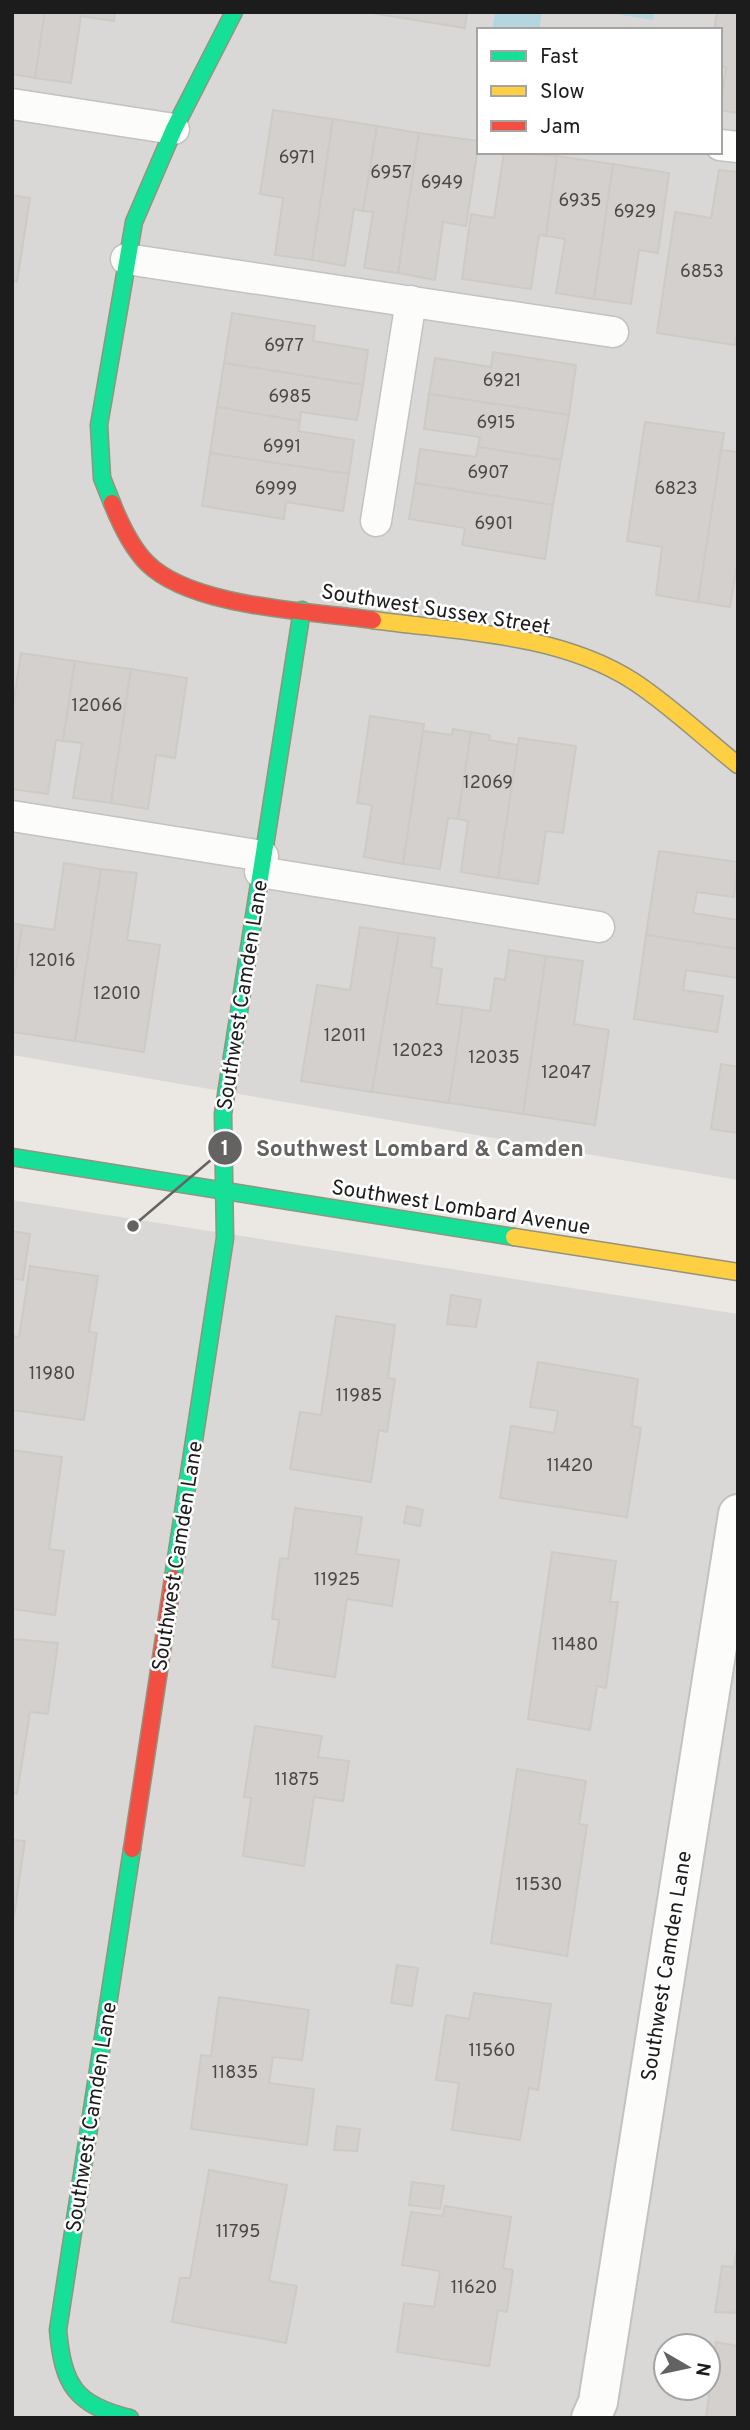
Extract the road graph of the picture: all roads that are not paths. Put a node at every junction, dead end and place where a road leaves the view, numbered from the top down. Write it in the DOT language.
graph roads {
  1 [pos="234,12"];
  2 [pos="12,104"];
  3 [pos="174,129"];
  4 [pos="126,259"];
  5 [pos="411,301"];
  6 [pos="613,331"];
  7 [pos="376,521"];
  8 [pos="302,610"];
  9 [pos="738,765"];
  10 [pos="12,816"];
  11 [pos="261,864"];
  12 [pos="599,927"];
  13 [pos="12,1157"];
  14 [pos="227,1192"];
  15 [pos="738,1272"];
  16 [pos="738,1514"];
  17 [pos="130,2418"];
  18 [pos="591,2418"];
  1 -- 3 [label="street"];
  2 -- 3 [label="lane"];
  3 -- 4 [label="street"];
  4 -- 5 [label="lane"];
  4 -- 8 [label="street"];
  5 -- 6 [label="lane"];
  5 -- 7 [label="lane"];
  8 -- 9 [label="street, Southwest Sussex Street"];
  8 -- 11 [label="street, Southwest Camden Lane"];
  10 -- 11 [label="lane"];
  11 -- 12 [label="lane"];
  11 -- 14 [label="street, Southwest Camden Lane"];
  13 -- 14 [label="street, Southwest Lombard Avenue"];
  14 -- 15 [label="street, Southwest Lombard Avenue"];
  14 -- 17 [label="street, Southwest Camden Lane"];
  16 -- 18 [label="street, Southwest Camden Lane"];
}
